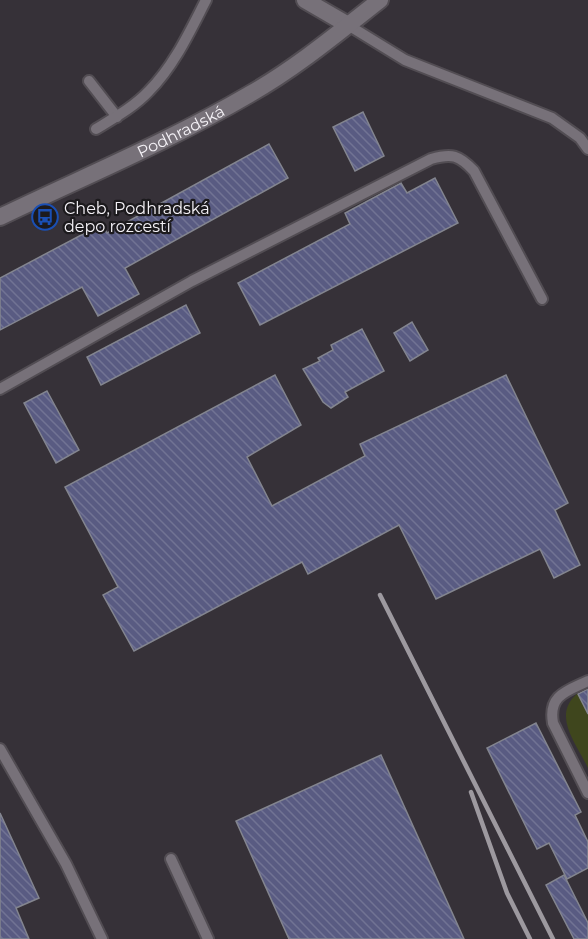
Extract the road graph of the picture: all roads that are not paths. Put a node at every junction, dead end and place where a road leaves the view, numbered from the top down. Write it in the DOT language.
graph roads {
  1 [pos="206,0"];
  2 [pos="305,0"];
  3 [pos="380,0"];
  4 [pos="348,26"];
  5 [pos="89,81"];
  6 [pos="117,117"];
  7 [pos="96,129"];
  8 [pos="588,149"];
  9 [pos="0,218"];
  10 [pos="542,299"];
  11 [pos="0,389"];
  12 [pos="588,681"];
  13 [pos="0,749"];
  14 [pos="588,793"];
  15 [pos="171,859"];
  16 [pos="102,939"];
  17 [pos="208,939"];
  1 -- 6 [label="lane"];
  2 -- 4 [label="main road"];
  3 -- 4 [label="main road, Podhradská"];
  4 -- 8 [label="lane"];
  4 -- 9 [label="main road, Podhradská"];
  5 -- 6 [label="lane"];
  6 -- 7 [label="lane"];
  10 -- 11 [label="lane"];
  12 -- 14 [label="lane"];
  13 -- 16 [label="lane"];
  15 -- 17 [label="lane"];
}
